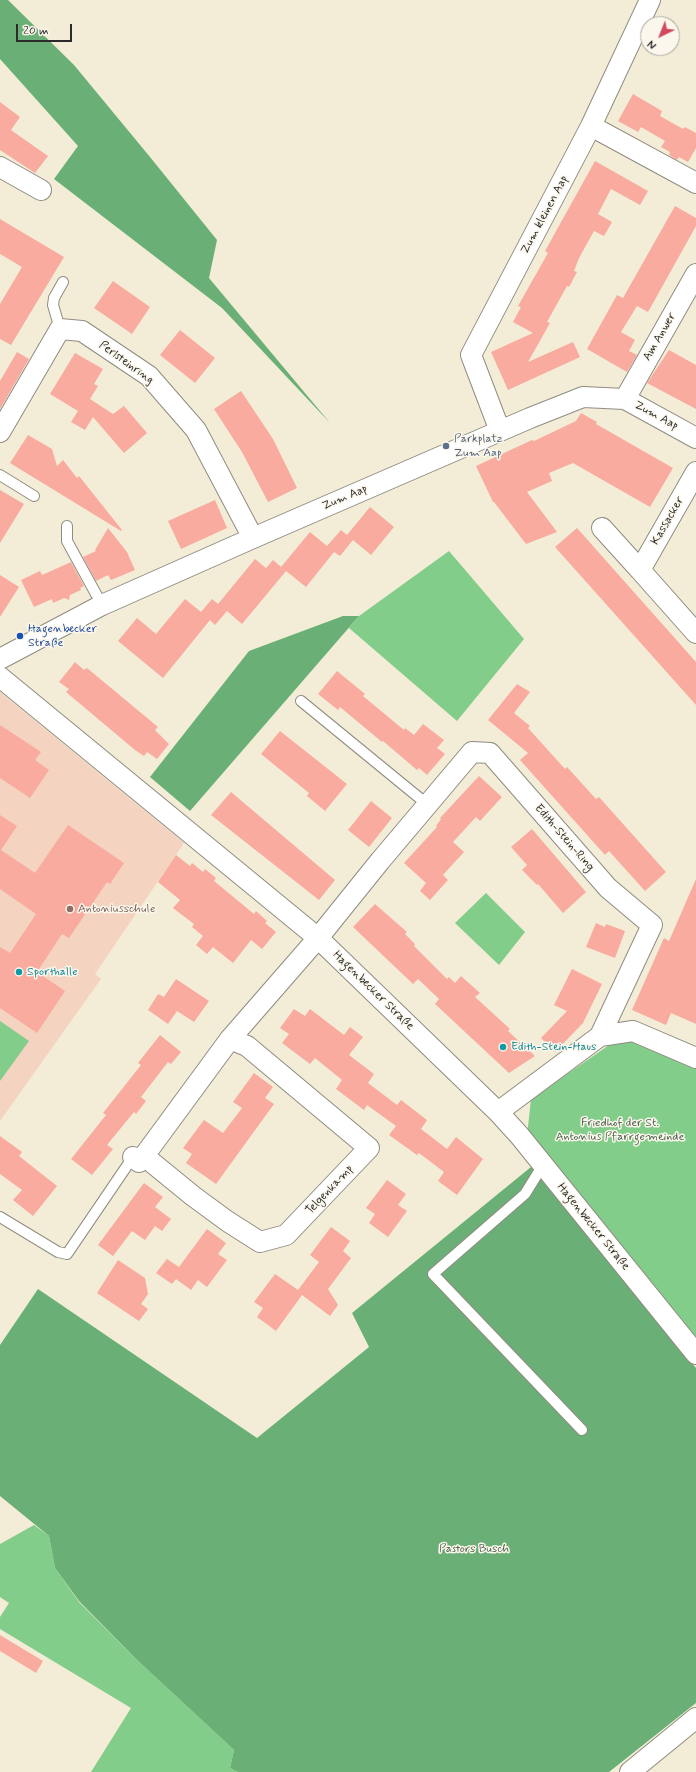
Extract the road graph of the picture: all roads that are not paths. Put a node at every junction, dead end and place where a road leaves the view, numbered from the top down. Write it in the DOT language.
graph roads {
  1 [pos="650,0"];
  2 [pos="591,126"];
  3 [pos="0,167"];
  4 [pos="696,183"];
  5 [pos="41,190"];
  6 [pos="696,274"];
  7 [pos="63,282"];
  8 [pos="60,329"];
  9 [pos="625,399"];
  10 [pos="500,431"];
  11 [pos="0,432"];
  12 [pos="696,438"];
  13 [pos="696,472"];
  14 [pos="0,475"];
  15 [pos="34,496"];
  16 [pos="67,526"];
  17 [pos="602,528"];
  18 [pos="252,538"];
  19 [pos="640,570"];
  20 [pos="102,605"];
  21 [pos="696,633"];
  22 [pos="2,652"];
  23 [pos="0,677"];
  24 [pos="301,700"];
  25 [pos="428,805"];
  26 [pos="318,938"];
  27 [pos="600,1036"];
  28 [pos="230,1039"];
  29 [pos="696,1058"];
  30 [pos="498,1112"];
  31 [pos="138,1157"];
  32 [pos="543,1165"];
  33 [pos="0,1217"];
  34 [pos="696,1354"];
  35 [pos="582,1430"];
  36 [pos="696,1718"];
  37 [pos="630,1772"];
  1 -- 2 [label="street, Zum kleinen Aap"];
  2 -- 4 [label="street"];
  2 -- 10 [label="street, Zum kleinen Aap"];
  3 -- 5 [label="street"];
  6 -- 9 [label="street, Am Anwer"];
  7 -- 8 [label="lane"];
  8 -- 11 [label="street"];
  8 -- 18 [label="street, Perlsteinring"];
  9 -- 10 [label="street, Zum Aap"];
  9 -- 12 [label="street, Zum Aap"];
  10 -- 18 [label="street, Zum Aap"];
  13 -- 19 [label="street, Kassacker"];
  14 -- 15 [label="lane"];
  16 -- 20 [label="lane"];
  17 -- 19 [label="street"];
  18 -- 20 [label="street, Zum Aap"];
  19 -- 21 [label="street"];
  20 -- 22 [label="street, Zum Aap"];
  23 -- 26 [label="street, Hagenbecker Straße"];
  24 -- 25 [label="lane"];
  25 -- 26 [label="street, Edith-Stein-Ring"];
  25 -- 27 [label="street, Edith-Stein-Ring"];
  26 -- 28 [label="street"];
  26 -- 30 [label="street, Hagenbecker Straße"];
  27 -- 29 [label="street"];
  27 -- 30 [label="street, Edith-Stein-Ring"];
  28 -- 31 [label="street"];
  28 -- 31 [label="street, Telgenkamp"];
  30 -- 32 [label="street, Hagenbecker Straße"];
  31 -- 33 [label="lane"];
  32 -- 34 [label="street, Hagenbecker Straße"];
  32 -- 35 [label="lane"];
  36 -- 37 [label="street"];
}
